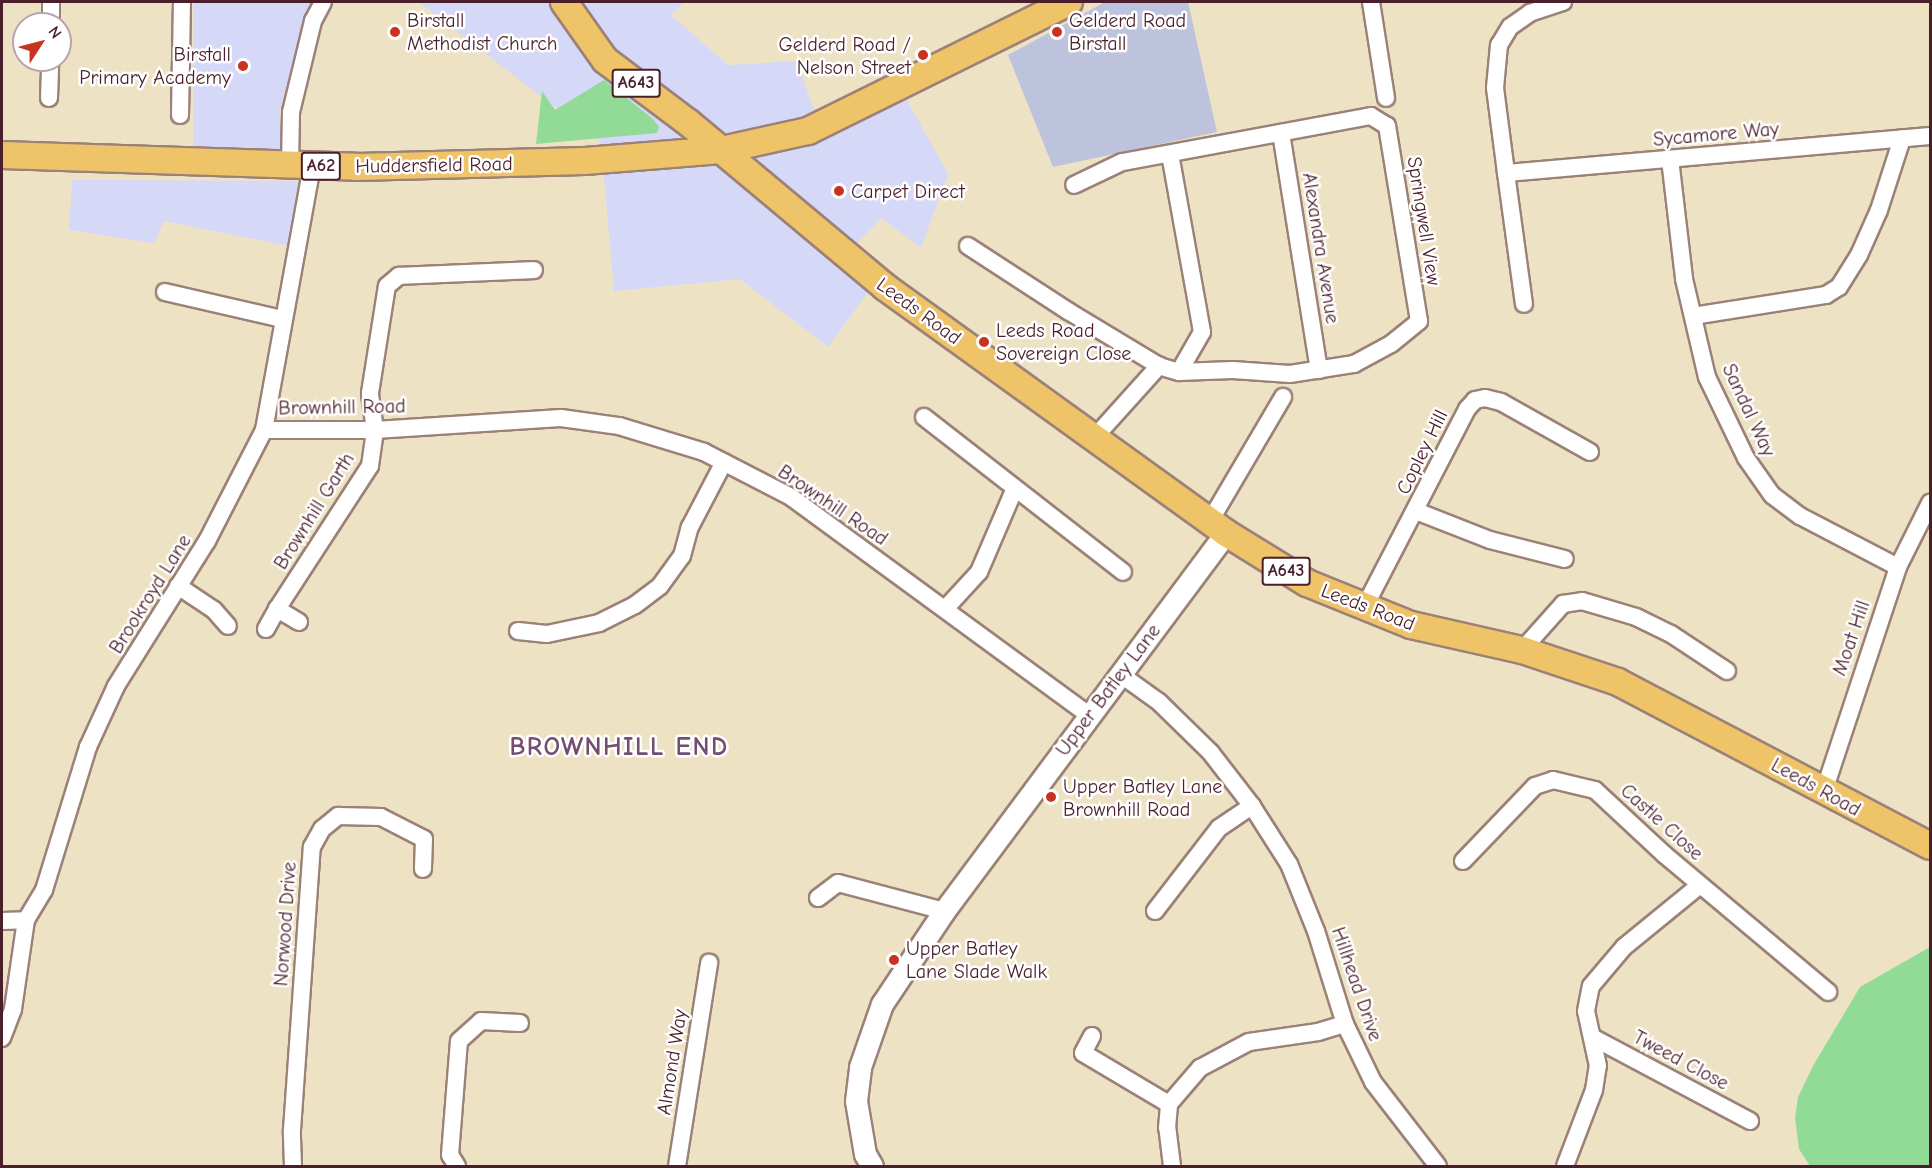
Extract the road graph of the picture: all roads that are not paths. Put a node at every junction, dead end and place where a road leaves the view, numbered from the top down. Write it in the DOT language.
graph roads {
  1 [pos="182,2"];
  2 [pos="323,2"];
  3 [pos="564,2"];
  4 [pos="1069,2"];
  5 [pos="1371,2"];
  6 [pos="1563,2"];
  7 [pos="50,72"];
  8 [pos="49,98"];
  9 [pos="1386,98"];
  10 [pos="180,114"];
  11 [pos="1281,133"];
  12 [pos="1930,136"];
  13 [pos="1902,139"];
  14 [pos="722,150"];
  15 [pos="1170,154"];
  16 [pos="2,155"];
  17 [pos="1671,159"];
  18 [pos="301,165"];
  19 [pos="1506,173"];
  20 [pos="1074,185"];
  21 [pos="968,246"];
  22 [pos="534,270"];
  23 [pos="165,292"];
  24 [pos="1524,304"];
  25 [pos="1693,316"];
  26 [pos="282,320"];
  27 [pos="1159,366"];
  28 [pos="1319,370"];
  29 [pos="1179,372"];
  30 [pos="1283,397"];
  31 [pos="924,417"];
  32 [pos="264,430"];
  33 [pos="375,430"];
  34 [pos="1095,437"];
  35 [pos="1590,452"];
  36 [pos="724,462"];
  37 [pos="1015,488"];
  38 [pos="1930,503"];
  39 [pos="1416,511"];
  40 [pos="1218,527"];
  41 [pos="1565,559"];
  42 [pos="1898,567"];
  43 [pos="1123,572"];
  44 [pos="178,586"];
  45 [pos="1365,606"];
  46 [pos="277,609"];
  47 [pos="945,609"];
  48 [pos="299,622"];
  49 [pos="228,626"];
  50 [pos="266,629"];
  51 [pos="518,631"];
  52 [pos="1522,650"];
  53 [pos="1727,671"];
  54 [pos="1120,674"];
  55 [pos="1089,715"];
  56 [pos="1824,791"];
  57 [pos="1252,806"];
  58 [pos="1930,846"];
  59 [pos="1463,861"];
  60 [pos="423,869"];
  61 [pos="1700,885"];
  62 [pos="818,898"];
  63 [pos="944,911"];
  64 [pos="1155,911"];
  65 [pos="26,920"];
  66 [pos="2,921"];
  67 [pos="709,963"];
  68 [pos="1828,992"];
  69 [pos="520,1023"];
  70 [pos="1345,1024"];
  71 [pos="1092,1036"];
  72 [pos="1592,1037"];
  73 [pos="2,1038"];
  74 [pos="1169,1104"];
  75 [pos="1750,1121"];
  76 [pos="294,1167"];
  77 [pos="457,1167"];
  78 [pos="677,1167"];
  79 [pos="872,1167"];
  80 [pos="1172,1167"];
  81 [pos="1438,1167"];
  82 [pos="1565,1167"];
  1 -- 10 [label="street"];
  2 -- 18 [label="street, Brookroyd Lane"];
  3 -- 14 [label="main road, A643"];
  4 -- 14 [label="main road, A62"];
  5 -- 9 [label="street"];
  6 -- 19 [label="street"];
  7 -- 8 [label="street"];
  11 -- 15 [label="street, Springwell View"];
  11 -- 28 [label="street, Alexandra Avenue"];
  11 -- 28 [label="street, Springwell View"];
  12 -- 13 [label="street, Sycamore Way"];
  13 -- 17 [label="street, Sycamore Way"];
  13 -- 25 [label="street"];
  14 -- 18 [label="main road, Huddersfield Road / A62"];
  14 -- 34 [label="main road, Leeds Road / A643"];
  15 -- 20 [label="street, Springwell View"];
  15 -- 29 [label="street"];
  16 -- 18 [label="main road, Huddersfield Road / A62"];
  17 -- 19 [label="street, Sycamore Way"];
  17 -- 25 [label="street, Sandal Way"];
  18 -- 26 [label="street, Brookroyd Lane"];
  19 -- 24 [label="street"];
  21 -- 27 [label="street, Springwell View"];
  22 -- 33 [label="street, Brownhill Garth"];
  23 -- 26 [label="street"];
  25 -- 42 [label="street, Sandal Way"];
  26 -- 32 [label="street, Brookroyd Lane"];
  27 -- 29 [label="street, Springwell View"];
  27 -- 34 [label="street"];
  28 -- 29 [label="street, Springwell View"];
  30 -- 40 [label="street"];
  31 -- 37 [label="street"];
  32 -- 33 [label="street, Brownhill Road"];
  32 -- 44 [label="street, Brookroyd Lane"];
  33 -- 36 [label="street, Brownhill Road"];
  33 -- 46 [label="street, Brownhill Garth"];
  34 -- 40 [label="main road, Leeds Road / A643"];
  35 -- 39 [label="street, Copley Hill"];
  36 -- 47 [label="street, Brownhill Road"];
  36 -- 51 [label="street"];
  37 -- 43 [label="street"];
  37 -- 47 [label="street"];
  38 -- 42 [label="street, Moat Hill"];
  39 -- 41 [label="street"];
  39 -- 45 [label="street, Copley Hill"];
  40 -- 45 [label="main road, Leeds Road / A643"];
  40 -- 54 [label="street, Upper Batley Lane"];
  42 -- 56 [label="street, Moat Hill"];
  44 -- 49 [label="street"];
  44 -- 65 [label="street, Brookroyd Lane"];
  45 -- 52 [label="main road, Leeds Road / A643"];
  46 -- 48 [label="street"];
  46 -- 50 [label="street, Brownhill Garth"];
  47 -- 55 [label="street, Brownhill Road"];
  52 -- 53 [label="street"];
  52 -- 56 [label="main road, Leeds Road / A643"];
  54 -- 55 [label="street, Upper Batley Lane"];
  54 -- 57 [label="street, Hillhead Drive"];
  55 -- 63 [label="street, Upper Batley Lane"];
  56 -- 58 [label="main road, Leeds Road / A643"];
  57 -- 64 [label="street"];
  57 -- 70 [label="street, Hillhead Drive"];
  59 -- 61 [label="street, Castle Close"];
  60 -- 76 [label="street, Norwood Drive"];
  61 -- 68 [label="street, Castle Close"];
  61 -- 72 [label="street"];
  62 -- 63 [label="street"];
  63 -- 79 [label="street, Upper Batley Lane"];
  65 -- 66 [label="street"];
  65 -- 73 [label="street, Brookroyd Lane"];
  67 -- 78 [label="street, Almond Way"];
  69 -- 77 [label="street"];
  70 -- 74 [label="street"];
  70 -- 81 [label="street, Hillhead Drive"];
  71 -- 74 [label="street"];
  72 -- 75 [label="street, Tweed Close"];
  72 -- 82 [label="street"];
  74 -- 80 [label="street"];
}
